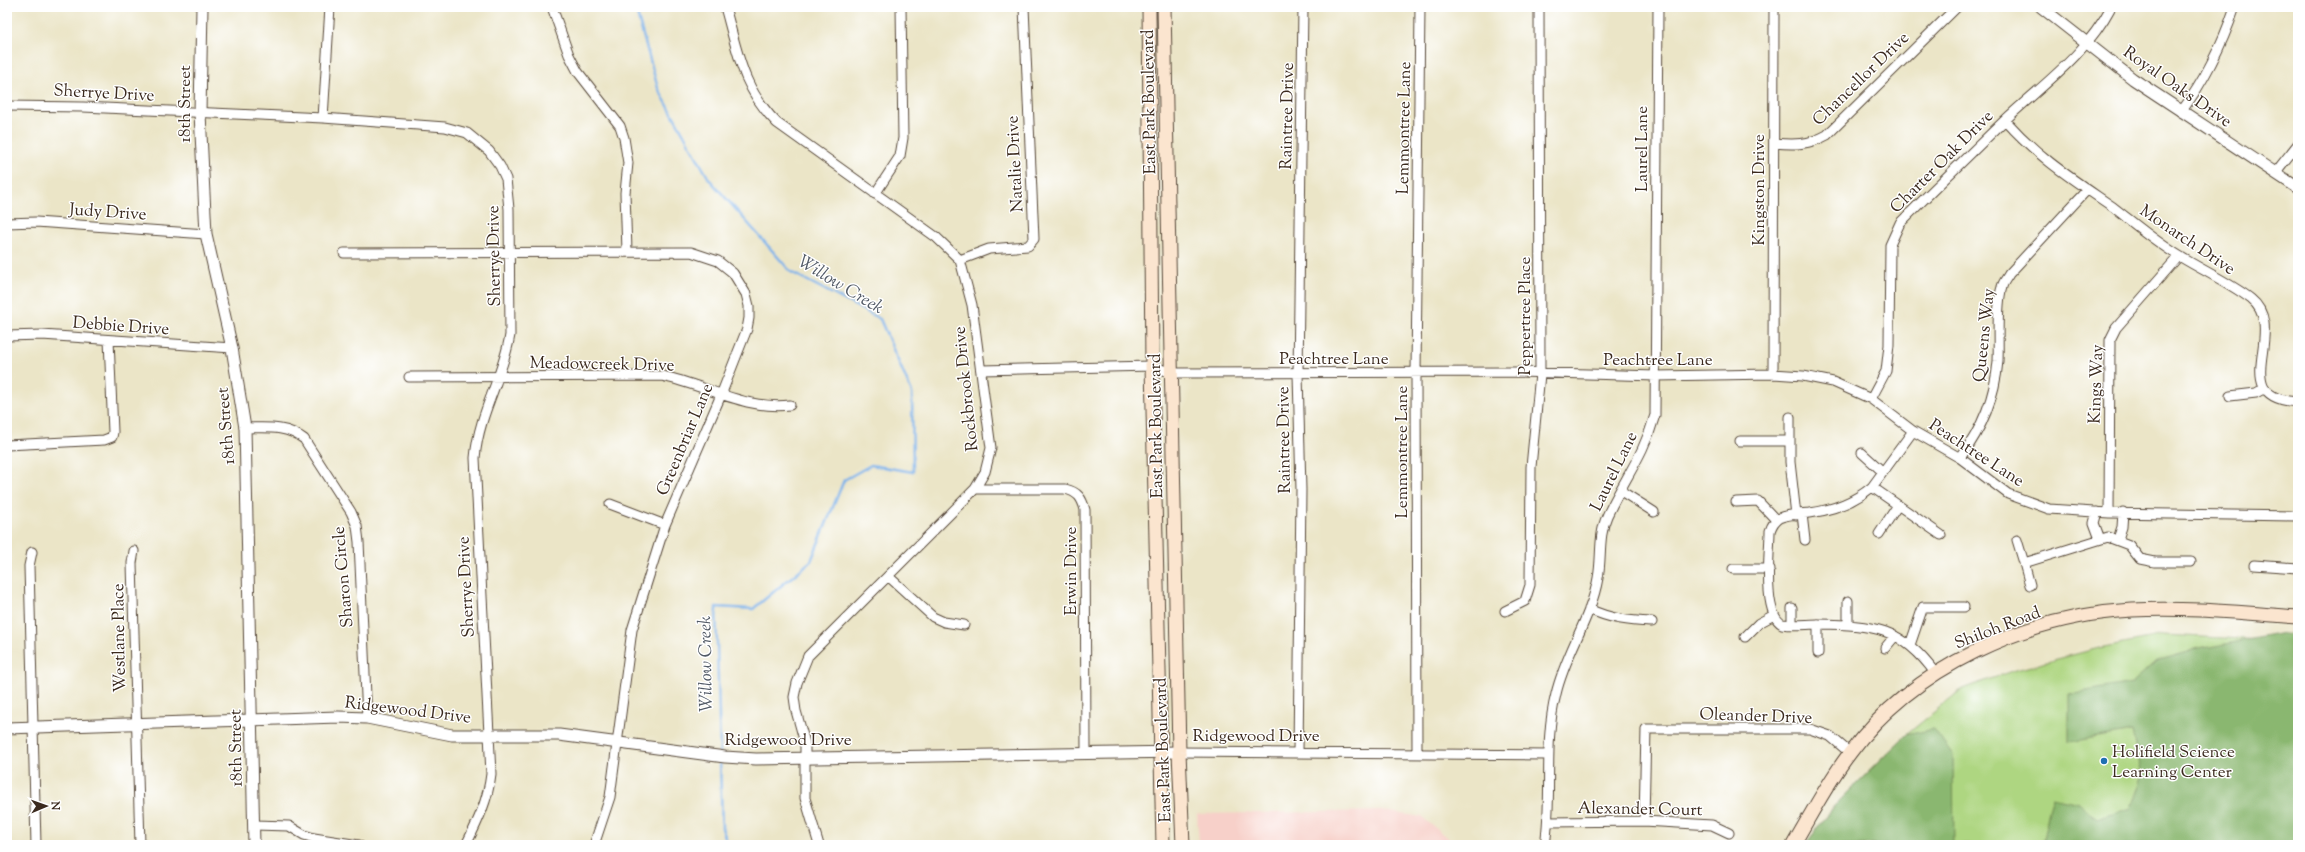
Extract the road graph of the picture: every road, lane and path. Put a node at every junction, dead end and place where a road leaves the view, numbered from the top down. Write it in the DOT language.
graph roads {
  1 [pos="202,7"];
  2 [pos="330,7"];
  3 [pos="552,7"];
  4 [pos="725,7"];
  5 [pos="901,7"];
  6 [pos="1024,7"];
  7 [pos="1149,7"];
  8 [pos="1164,7"];
  9 [pos="1303,7"];
  10 [pos="1420,7"];
  11 [pos="1539,7"];
  12 [pos="1658,7"];
  13 [pos="1774,7"];
  14 [pos="1956,7"];
  15 [pos="2041,7"];
  16 [pos="2111,7"];
  17 [pos="2235,7"];
  18 [pos="2088,43"];
  19 [pos="7,106"];
  20 [pos="2181,112"];
  21 [pos="200,113"];
  22 [pos="323,118"];
  23 [pos="2005,120"];
  24 [pos="1774,143"];
  25 [pos="2298,144"];
  26 [pos="2276,173"];
  27 [pos="2298,188"];
  28 [pos="2086,191"];
  29 [pos="875,194"];
  30 [pos="7,223"];
  31 [pos="206,234"];
  32 [pos="510,251"];
  33 [pos="628,251"];
  34 [pos="344,253"];
  35 [pos="2179,256"];
  36 [pos="960,260"];
  37 [pos="7,336"];
  38 [pos="109,340"];
  39 [pos="232,348"];
  40 [pos="1152,366"];
  41 [pos="982,370"];
  42 [pos="1172,373"];
  43 [pos="1416,373"];
  44 [pos="1298,374"];
  45 [pos="1540,374"];
  46 [pos="1773,374"];
  47 [pos="1656,376"];
  48 [pos="409,377"];
  49 [pos="497,377"];
  50 [pos="2265,388"];
  51 [pos="722,395"];
  52 [pos="2230,396"];
  53 [pos="1871,399"];
  54 [pos="2298,402"];
  55 [pos="790,405"];
  56 [pos="1790,417"];
  57 [pos="244,428"];
  58 [pos="1913,431"];
  59 [pos="1740,441"];
  60 [pos="1789,441"];
  61 [pos="7,445"];
  62 [pos="1862,453"];
  63 [pos="1960,458"];
  64 [pos="1883,472"];
  65 [pos="1872,487"];
  66 [pos="975,489"];
  67 [pos="1621,491"];
  68 [pos="1736,502"];
  69 [pos="610,504"];
  70 [pos="1898,505"];
  71 [pos="1654,512"];
  72 [pos="2097,512"];
  73 [pos="2122,512"];
  74 [pos="2108,513"];
  75 [pos="1799,514"];
  76 [pos="2298,516"];
  77 [pos="1776,520"];
  78 [pos="665,525"];
  79 [pos="1879,534"];
  80 [pos="1941,535"];
  81 [pos="2104,538"];
  82 [pos="2118,539"];
  83 [pos="1805,540"];
  84 [pos="2017,540"];
  85 [pos="134,551"];
  86 [pos="32,552"];
  87 [pos="2192,562"];
  88 [pos="2024,563"];
  89 [pos="2254,565"];
  90 [pos="2298,568"];
  91 [pos="1733,569"];
  92 [pos="1770,569"];
  93 [pos="888,576"];
  94 [pos="2030,585"];
  95 [pos="1848,601"];
  96 [pos="1964,607"];
  97 [pos="1792,608"];
  98 [pos="1589,609"];
  99 [pos="1505,611"];
  100 [pos="1774,615"];
  101 [pos="2298,617"];
  102 [pos="1652,622"];
  103 [pos="1792,624"];
  104 [pos="1818,624"];
  105 [pos="1848,624"];
  106 [pos="964,625"];
  107 [pos="1895,636"];
  108 [pos="1745,637"];
  109 [pos="1910,645"];
  110 [pos="1885,648"];
  111 [pos="1818,653"];
  112 [pos="1935,673"];
  113 [pos="367,718"];
  114 [pos="252,721"];
  115 [pos="136,725"];
  116 [pos="7,728"];
  117 [pos="32,728"];
  118 [pos="490,734"];
  119 [pos="617,742"];
  120 [pos="1160,752"];
  121 [pos="1179,752"];
  122 [pos="1086,753"];
  123 [pos="1298,753"];
  124 [pos="1850,753"];
  125 [pos="1417,754"];
  126 [pos="1548,755"];
  127 [pos="805,757"];
  128 [pos="1644,821"];
  129 [pos="1548,822"];
  130 [pos="254,826"];
  131 [pos="1729,833"];
  132 [pos="36,845"];
  133 [pos="140,845"];
  134 [pos="254,845"];
  135 [pos="359,845"];
  136 [pos="466,845"];
  137 [pos="594,845"];
  138 [pos="819,845"];
  139 [pos="1163,845"];
  140 [pos="1183,845"];
  141 [pos="1544,845"];
  142 [pos="1793,845"];
  1 -- 21 [label="street, 18th Street"];
  2 -- 22 [label="street"];
  3 -- 33 [label="street"];
  4 -- 29 [label="street"];
  5 -- 29 [label="street"];
  6 -- 36 [label="street, Natalie Drive"];
  7 -- 40 [label="main road, East Park Boulevard"];
  8 -- 42 [label="main road, East Park Boulevard"];
  9 -- 44 [label="street, Raintree Drive"];
  10 -- 43 [label="street, Lemmontree Lane"];
  11 -- 45 [label="street, Peppertree Place"];
  12 -- 47 [label="street, Laurel Lane"];
  13 -- 24 [label="street, Kingston Drive"];
  14 -- 24 [label="street, Chancellor Drive"];
  15 -- 18 [label="street, Royal Oaks Drive"];
  16 -- 18 [label="street, Charter Oak Drive"];
  17 -- 20 [label="street"];
  18 -- 20 [label="street, Royal Oaks Drive"];
  18 -- 23 [label="street, Charter Oak Drive"];
  19 -- 21 [label="street, Sherrye Drive"];
  20 -- 26 [label="street, Royal Oaks Drive"];
  21 -- 22 [label="street, Sherrye Drive"];
  21 -- 31 [label="street, 18th Street"];
  22 -- 32 [label="street, Sherrye Drive"];
  23 -- 28 [label="street, Monarch Drive"];
  23 -- 53 [label="street, Charter Oak Drive"];
  24 -- 46 [label="street, Kingston Drive"];
  25 -- 26 [label="street"];
  26 -- 27 [label="street, Royal Oaks Drive"];
  28 -- 35 [label="street, Monarch Drive"];
  28 -- 63 [label="street, Queens Way"];
  29 -- 36 [label="street"];
  30 -- 31 [label="street, Judy Drive"];
  31 -- 39 [label="street, 18th Street"];
  32 -- 33 [label="street, Greenbriar Lane"];
  32 -- 34 [label="street, Greenbriar Lane"];
  32 -- 49 [label="street, Sherrye Drive"];
  33 -- 51 [label="street, Greenbriar Lane"];
  35 -- 50 [label="street, Monarch Drive"];
  35 -- 74 [label="street, Kings Way"];
  36 -- 41 [label="street, Rockbrook Drive"];
  37 -- 38 [label="street, Debbie Drive"];
  38 -- 39 [label="street, Debbie Drive"];
  38 -- 61 [label="street"];
  39 -- 57 [label="street, 18th Street"];
  40 -- 41 [label="street, Peachtree Lane"];
  40 -- 42 [label="street, Peachtree Lane"];
  40 -- 120 [label="main road, East Park Boulevard"];
  41 -- 66 [label="street, Rockbrook Drive"];
  42 -- 44 [label="street, Peachtree Lane"];
  42 -- 121 [label="main road, East Park Boulevard"];
  43 -- 44 [label="street, Peachtree Lane"];
  43 -- 45 [label="street, Peachtree Lane"];
  43 -- 125 [label="street, Lemmontree Lane"];
  44 -- 123 [label="street, Raintree Drive"];
  45 -- 47 [label="street, Peachtree Lane"];
  45 -- 99 [label="street, Peppertree Place"];
  46 -- 47 [label="street, Peachtree Lane"];
  46 -- 53 [label="street, Peachtree Lane"];
  47 -- 67 [label="street, Laurel Lane"];
  48 -- 49 [label="street, Meadowcreek Drive"];
  49 -- 51 [label="street, Meadowcreek Drive"];
  49 -- 118 [label="street, Sherrye Drive"];
  50 -- 52 [label="street"];
  50 -- 54 [label="street"];
  51 -- 55 [label="street, Meadowcreek Drive"];
  51 -- 78 [label="street, Greenbriar Lane"];
  53 -- 58 [label="street, Peachtree Lane"];
  56 -- 60 [label="street"];
  57 -- 113 [label="street, Sharon Circle"];
  57 -- 114 [label="street, 18th Street"];
  58 -- 63 [label="street, Peachtree Lane"];
  58 -- 64 [label="street"];
  59 -- 60 [label="street"];
  60 -- 75 [label="street"];
  62 -- 64 [label="street"];
  63 -- 72 [label="street, Peachtree Lane"];
  64 -- 65 [label="street"];
  65 -- 70 [label="street"];
  65 -- 75 [label="street"];
  66 -- 93 [label="street, Rockbrook Drive"];
  66 -- 122 [label="street, Erwin Drive"];
  67 -- 71 [label="street"];
  67 -- 98 [label="street, Laurel Lane"];
  68 -- 77 [label="street"];
  69 -- 78 [label="street"];
  70 -- 79 [label="street"];
  70 -- 80 [label="street"];
  72 -- 74 [label="street, Peachtree Lane"];
  72 -- 81 [label="street"];
  73 -- 74 [label="street, Peachtree Lane"];
  73 -- 76 [label="street, Peachtree Lane"];
  73 -- 82 [label="street"];
  75 -- 77 [label="street"];
  75 -- 83 [label="street"];
  77 -- 92 [label="street"];
  78 -- 119 [label="street, Greenbriar Lane"];
  81 -- 82 [label="street"];
  81 -- 88 [label="street"];
  82 -- 87 [label="street"];
  84 -- 88 [label="street"];
  85 -- 115 [label="street, Westlane Place"];
  86 -- 117 [label="street"];
  88 -- 94 [label="street"];
  89 -- 90 [label="street"];
  91 -- 92 [label="street"];
  92 -- 100 [label="street"];
  93 -- 106 [label="street"];
  93 -- 127 [label="street, Rockbrook Drive"];
  95 -- 105 [label="street"];
  96 -- 109 [label="street"];
  97 -- 103 [label="street"];
  98 -- 102 [label="street"];
  98 -- 126 [label="street, Laurel Lane"];
  100 -- 103 [label="street"];
  100 -- 108 [label="street"];
  101 -- 112 [label="main road, Shiloh Road"];
  103 -- 104 [label="street"];
  104 -- 105 [label="street"];
  104 -- 111 [label="street"];
  105 -- 107 [label="street"];
  107 -- 109 [label="street"];
  107 -- 110 [label="street"];
  109 -- 112 [label="street"];
  112 -- 124 [label="main road, Shiloh Road"];
  113 -- 114 [label="street, Ridgewood Drive"];
  113 -- 118 [label="street, Ridgewood Drive"];
  114 -- 115 [label="street, Ridgewood Drive"];
  114 -- 130 [label="street, 18th Street"];
  115 -- 117 [label="street, Ridgewood Drive"];
  115 -- 133 [label="street, Westlane Place"];
  116 -- 117 [label="street, Ridgewood Drive"];
  117 -- 132 [label="street"];
  118 -- 119 [label="street, Ridgewood Drive"];
  118 -- 136 [label="street, Sherrye Drive"];
  119 -- 127 [label="street, Ridgewood Drive"];
  119 -- 137 [label="street, Greenbriar Lane"];
  120 -- 121 [label="street, Ridgewood Drive"];
  120 -- 122 [label="street, Ridgewood Drive"];
  120 -- 139 [label="main road, East Park Boulevard"];
  121 -- 123 [label="street, Ridgewood Drive"];
  121 -- 140 [label="main road, East Park Boulevard"];
  122 -- 127 [label="street, Ridgewood Drive"];
  123 -- 125 [label="street, Ridgewood Drive"];
  124 -- 128 [label="street, Oleander Drive"];
  124 -- 142 [label="main road, Shiloh Road"];
  125 -- 126 [label="street, Ridgewood Drive"];
  126 -- 129 [label="street, Laurel Lane"];
  127 -- 138 [label="street, Rockbrook Drive"];
  128 -- 129 [label="street, Alexander Court"];
  128 -- 131 [label="street, Alexander Court"];
  129 -- 141 [label="street, Laurel Lane"];
  130 -- 134 [label="street, 18th Street"];
  130 -- 135 [label="street"];
}
